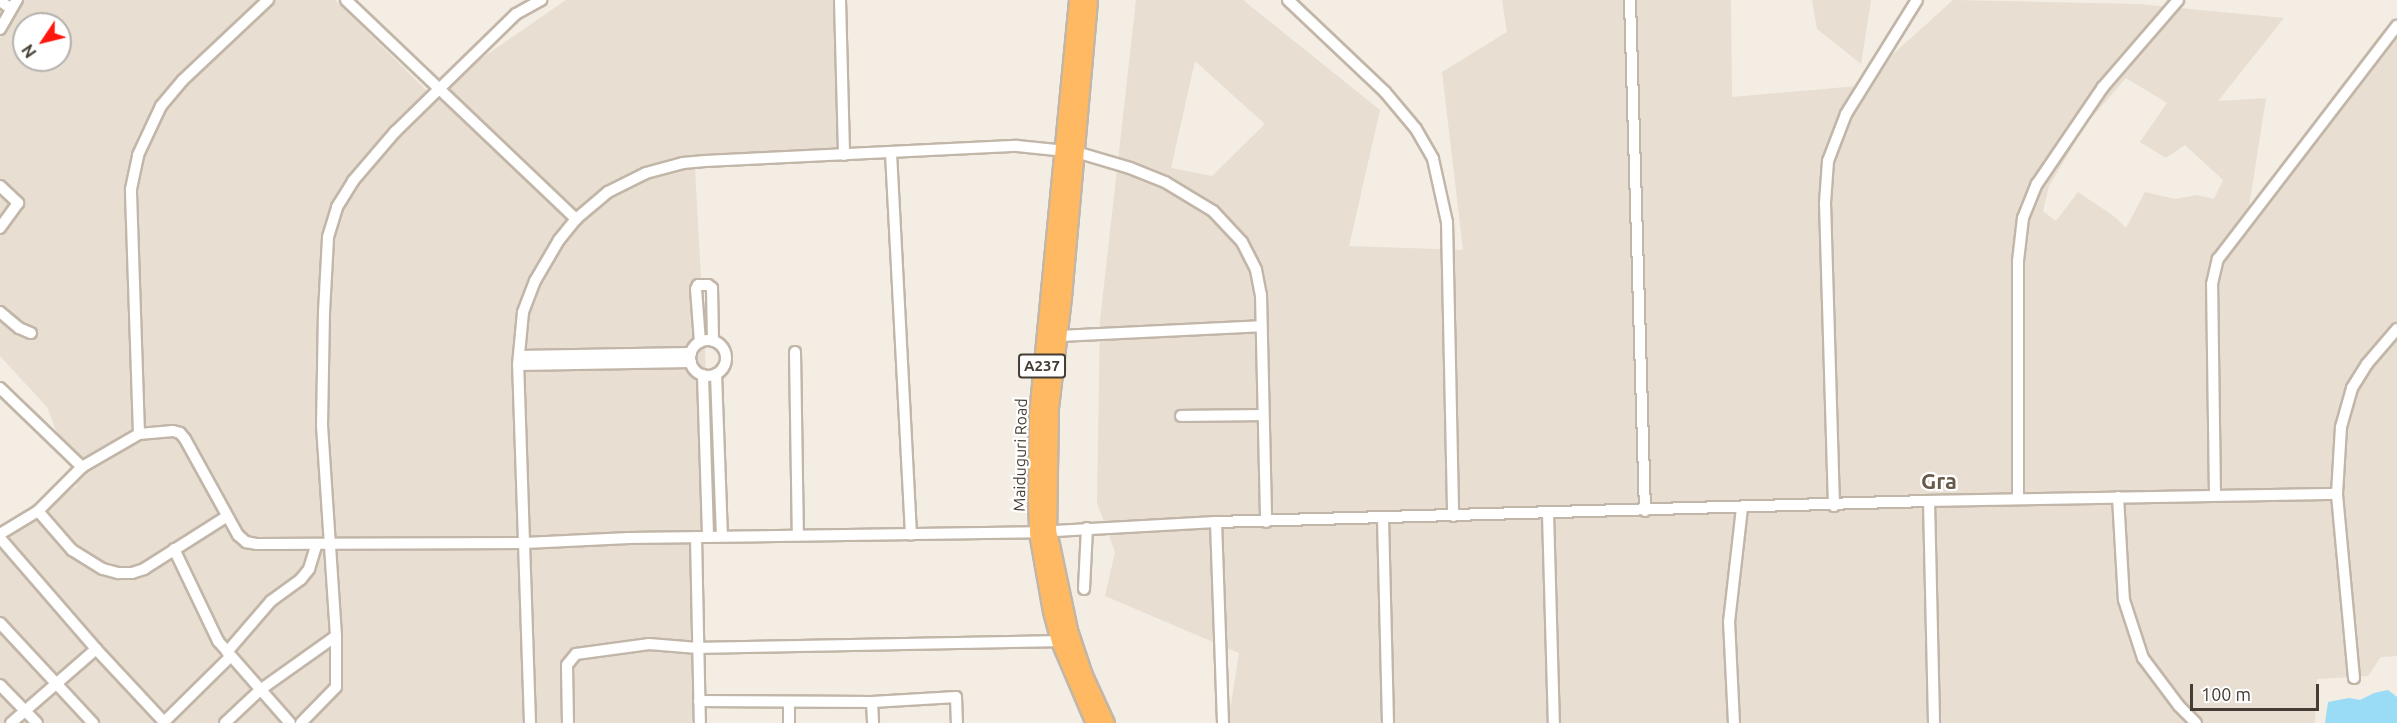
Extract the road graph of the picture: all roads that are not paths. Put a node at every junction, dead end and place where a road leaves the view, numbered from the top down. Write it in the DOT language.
graph roads {
  1 [pos="268,0"];
  2 [pos="346,0"];
  3 [pos="541,0"];
  4 [pos="840,0"];
  5 [pos="1077,0"];
  6 [pos="1089,0"];
  7 [pos="1288,0"];
  8 [pos="1630,0"];
  9 [pos="1917,0"];
  10 [pos="2178,0"];
  11 [pos="0,1"];
  12 [pos="14,4"];
  13 [pos="2397,26"];
  14 [pos="0,29"];
  15 [pos="441,88"];
  16 [pos="1070,151"];
  17 [pos="891,153"];
  18 [pos="844,154"];
  19 [pos="0,186"];
  20 [pos="576,219"];
  21 [pos="0,228"];
  22 [pos="0,312"];
  23 [pos="1261,326"];
  24 [pos="2397,329"];
  25 [pos="31,333"];
  26 [pos="1059,336"];
  27 [pos="713,341"];
  28 [pos="700,342"];
  29 [pos="795,352"];
  30 [pos="691,357"];
  31 [pos="518,360"];
  32 [pos="716,374"];
  33 [pos="703,375"];
  34 [pos="0,388"];
  35 [pos="1262,415"];
  36 [pos="1181,416"];
  37 [pos="718,428"];
  38 [pos="705,429"];
  39 [pos="139,434"];
  40 [pos="82,467"];
  41 [pos="2337,494"];
  42 [pos="2215,495"];
  43 [pos="2118,497"];
  44 [pos="2018,499"];
  45 [pos="1929,501"];
  46 [pos="1834,506"];
  47 [pos="1742,508"];
  48 [pos="38,511"];
  49 [pos="1644,511"];
  50 [pos="1548,513"];
  51 [pos="1453,516"];
  52 [pos="226,517"];
  53 [pos="1383,518"];
  54 [pos="1216,522"];
  55 [pos="1266,522"];
  56 [pos="1087,528"];
  57 [pos="1042,531"];
  58 [pos="911,534"];
  59 [pos="0,536"];
  60 [pos="722,536"];
  61 [pos="798,536"];
  62 [pos="696,537"];
  63 [pos="708,537"];
  64 [pos="525,543"];
  65 [pos="330,544"];
  66 [pos="316,546"];
  67 [pos="174,549"];
  68 [pos="1084,588"];
  69 [pos="0,623"];
  70 [pos="336,636"];
  71 [pos="1059,641"];
  72 [pos="698,648"];
  73 [pos="96,650"];
  74 [pos="228,655"];
  75 [pos="2354,678"];
  76 [pos="56,684"];
  77 [pos="0,685"];
  78 [pos="260,690"];
  79 [pos="699,701"];
  80 [pos="789,702"];
  81 [pos="872,702"];
  82 [pos="25,711"];
  83 [pos="11,723"];
  84 [pos="37,723"];
  85 [pos="93,723"];
  86 [pos="164,723"];
  87 [pos="225,723"];
  88 [pos="290,723"];
  89 [pos="301,723"];
  90 [pos="530,723"];
  91 [pos="568,723"];
  92 [pos="700,723"];
  93 [pos="789,723"];
  94 [pos="873,723"];
  95 [pos="957,723"];
  96 [pos="1094,723"];
  97 [pos="1106,723"];
  98 [pos="1223,723"];
  99 [pos="1388,723"];
  100 [pos="1554,723"];
  101 [pos="1734,723"];
  102 [pos="1934,723"];
  103 [pos="2196,723"];
  1 -- 39 [label="street"];
  2 -- 15 [label="street"];
  3 -- 15 [label="street"];
  4 -- 18 [label="street"];
  5 -- 16 [label="highway, Maiduguri Road / A237"];
  6 -- 16 [label="highway, Maiduguri Road / A237"];
  7 -- 51 [label="street"];
  8 -- 49 [label="street"];
  9 -- 46 [label="street"];
  10 -- 44 [label="street"];
  11 -- 12 [label="street"];
  12 -- 14 [label="street"];
  13 -- 42 [label="street"];
  15 -- 20 [label="street"];
  15 -- 65 [label="street"];
  16 -- 17 [label="street"];
  16 -- 23 [label="street"];
  16 -- 26 [label="highway, Maiduguri Road / A237"];
  16 -- 57 [label="highway, Maiduguri Road / A237"];
  17 -- 18 [label="street"];
  17 -- 58 [label="street"];
  18 -- 20 [label="street"];
  19 -- 21 [label="street"];
  20 -- 31 [label="street"];
  22 -- 25 [label="street"];
  23 -- 26 [label="street"];
  23 -- 35 [label="street"];
  24 -- 41 [label="street"];
  26 -- 57 [label="highway, Maiduguri Road / A237"];
  27 -- 28 [label="street"];
  27 -- 28 [label="street"];
  27 -- 32 [label="street"];
  28 -- 30 [label="street"];
  29 -- 61 [label="street"];
  30 -- 31 [label="street"];
  30 -- 33 [label="street"];
  31 -- 64 [label="street"];
  32 -- 33 [label="street"];
  32 -- 37 [label="street"];
  33 -- 38 [label="street"];
  34 -- 40 [label="street"];
  35 -- 36 [label="street"];
  35 -- 55 [label="street"];
  37 -- 38 [label="street"];
  37 -- 60 [label="street"];
  38 -- 63 [label="street"];
  39 -- 40 [label="street"];
  39 -- 52 [label="street"];
  40 -- 48 [label="street"];
  41 -- 42 [label="street"];
  41 -- 75 [label="street"];
  42 -- 43 [label="street"];
  43 -- 44 [label="street"];
  43 -- 103 [label="street"];
  44 -- 45 [label="street"];
  45 -- 46 [label="street"];
  45 -- 102 [label="street"];
  46 -- 47 [label="street"];
  47 -- 49 [label="street"];
  47 -- 101 [label="street"];
  48 -- 59 [label="street"];
  48 -- 67 [label="street"];
  49 -- 50 [label="street"];
  50 -- 51 [label="street"];
  50 -- 100 [label="street"];
  51 -- 53 [label="street"];
  52 -- 66 [label="street"];
  52 -- 67 [label="street"];
  53 -- 55 [label="street"];
  53 -- 99 [label="street"];
  54 -- 55 [label="street"];
  54 -- 56 [label="street"];
  54 -- 98 [label="street"];
  56 -- 57 [label="street"];
  56 -- 68 [label="street"];
  57 -- 58 [label="street"];
  57 -- 71 [label="highway, Maiduguri Road / A237"];
  57 -- 97 [label="highway, Maiduguri Road / A237"];
  58 -- 61 [label="street"];
  59 -- 73 [label="street"];
  60 -- 61 [label="street"];
  60 -- 63 [label="street"];
  62 -- 63 [label="street"];
  62 -- 64 [label="street"];
  62 -- 72 [label="street"];
  64 -- 65 [label="street"];
  64 -- 90 [label="street"];
  65 -- 66 [label="street"];
  65 -- 70 [label="street"];
  66 -- 74 [label="street"];
  67 -- 74 [label="street"];
  69 -- 76 [label="street"];
  70 -- 78 [label="street"];
  70 -- 89 [label="street"];
  71 -- 72 [label="street"];
  71 -- 96 [label="highway, Maiduguri Road / A237"];
  72 -- 79 [label="street"];
  72 -- 91 [label="street"];
  73 -- 76 [label="street"];
  73 -- 86 [label="street"];
  74 -- 78 [label="street"];
  74 -- 86 [label="street"];
  76 -- 82 [label="street"];
  76 -- 85 [label="street"];
  77 -- 82 [label="street"];
  78 -- 87 [label="street"];
  78 -- 88 [label="street"];
  79 -- 80 [label="street"];
  79 -- 92 [label="street"];
  80 -- 81 [label="street"];
  80 -- 93 [label="street"];
  81 -- 94 [label="street"];
  81 -- 95 [label="street"];
  82 -- 83 [label="street"];
  82 -- 84 [label="street"];
}
